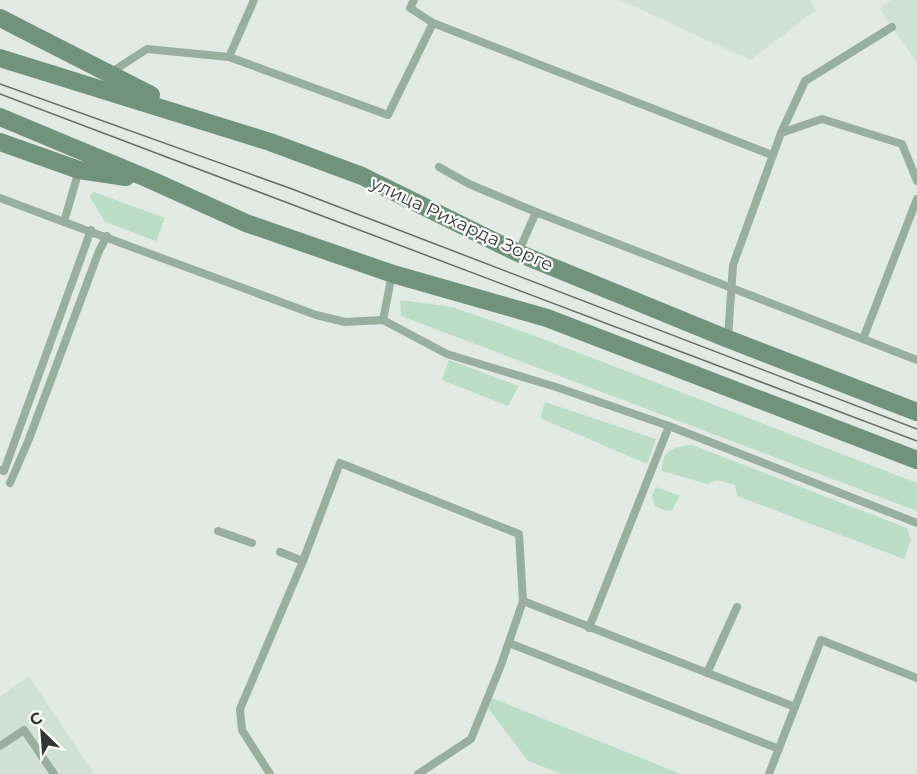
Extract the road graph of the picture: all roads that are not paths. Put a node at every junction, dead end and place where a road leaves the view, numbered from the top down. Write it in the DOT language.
graph roads {
  1 [pos="254,0"];
  2 [pos="414,0"];
  3 [pos="0,18"];
  4 [pos="433,23"];
  5 [pos="892,27"];
  6 [pos="229,57"];
  7 [pos="0,58"];
  8 [pos="110,73"];
  9 [pos="187,115"];
  10 [pos="0,117"];
  11 [pos="781,133"];
  12 [pos="0,142"];
  13 [pos="772,155"];
  14 [pos="438,167"];
  15 [pos="79,170"];
  16 [pos="151,180"];
  17 [pos="917,181"];
  18 [pos="0,198"];
  19 [pos="917,199"];
  20 [pos="916,209"];
  21 [pos="536,212"];
  22 [pos="64,222"];
  23 [pos="92,230"];
  24 [pos="107,236"];
  25 [pos="518,253"];
  26 [pos="393,274"];
  27 [pos="731,289"];
  28 [pos="383,320"];
  29 [pos="728,339"];
  30 [pos="863,339"];
  31 [pos="917,360"];
  32 [pos="917,412"];
  33 [pos="669,426"];
  34 [pos="917,460"];
  35 [pos="0,470"];
  36 [pos="10,483"];
  37 [pos="917,523"];
  38 [pos="218,531"];
  39 [pos="252,543"];
  40 [pos="280,552"];
  41 [pos="303,561"];
  42 [pos="523,601"];
  43 [pos="737,607"];
  44 [pos="589,628"];
  45 [pos="509,643"];
  46 [pos="707,673"];
  47 [pos="917,678"];
  48 [pos="795,707"];
  49 [pos="0,746"];
  50 [pos="779,750"];
  51 [pos="54,774"];
  52 [pos="270,774"];
  53 [pos="418,774"];
  54 [pos="769,774"];
  1 -- 6 [label="lane"];
  2 -- 4 [label="lane"];
  3 -- 8 [label="main road"];
  4 -- 6 [label="lane"];
  4 -- 13 [label="lane"];
  5 -- 11 [label="lane"];
  6 -- 8 [label="lane"];
  7 -- 9 [label="main road, улица Рихарда Зорге"];
  8 -- 9 [label="main road"];
  9 -- 25 [label="main road, улица Рихарда Зорге"];
  10 -- 16 [label="main road"];
  11 -- 13 [label="lane"];
  11 -- 17 [label="lane"];
  12 -- 15 [label="main road"];
  13 -- 27 [label="lane"];
  14 -- 21 [label="lane"];
  15 -- 16 [label="main road"];
  15 -- 22 [label="lane"];
  16 -- 26 [label="main road"];
  18 -- 22 [label="lane"];
  19 -- 20 [label="lane"];
  20 -- 30 [label="lane"];
  21 -- 25 [label="lane"];
  21 -- 27 [label="lane"];
  22 -- 23 [label="lane"];
  23 -- 24 [label="lane"];
  23 -- 35 [label="lane"];
  24 -- 28 [label="lane"];
  24 -- 36 [label="lane"];
  25 -- 29 [label="main road, улица Рихарда Зорге"];
  26 -- 28 [label="lane"];
  26 -- 34 [label="main road"];
  27 -- 29 [label="lane"];
  27 -- 30 [label="lane"];
  28 -- 33 [label="lane"];
  29 -- 32 [label="main road, улица Рихарда Зорге"];
  30 -- 31 [label="lane"];
  33 -- 37 [label="lane"];
  33 -- 44 [label="lane"];
  38 -- 39 [label="lane"];
  40 -- 41 [label="lane"];
  41 -- 42 [label="lane"];
  41 -- 52 [label="lane"];
  42 -- 44 [label="lane"];
  42 -- 45 [label="lane"];
  43 -- 46 [label="lane"];
  44 -- 46 [label="lane"];
  45 -- 50 [label="lane"];
  45 -- 53 [label="lane"];
  46 -- 48 [label="lane"];
  47 -- 48 [label="lane"];
  48 -- 50 [label="lane"];
  49 -- 51 [label="lane"];
  50 -- 54 [label="lane"];
}
